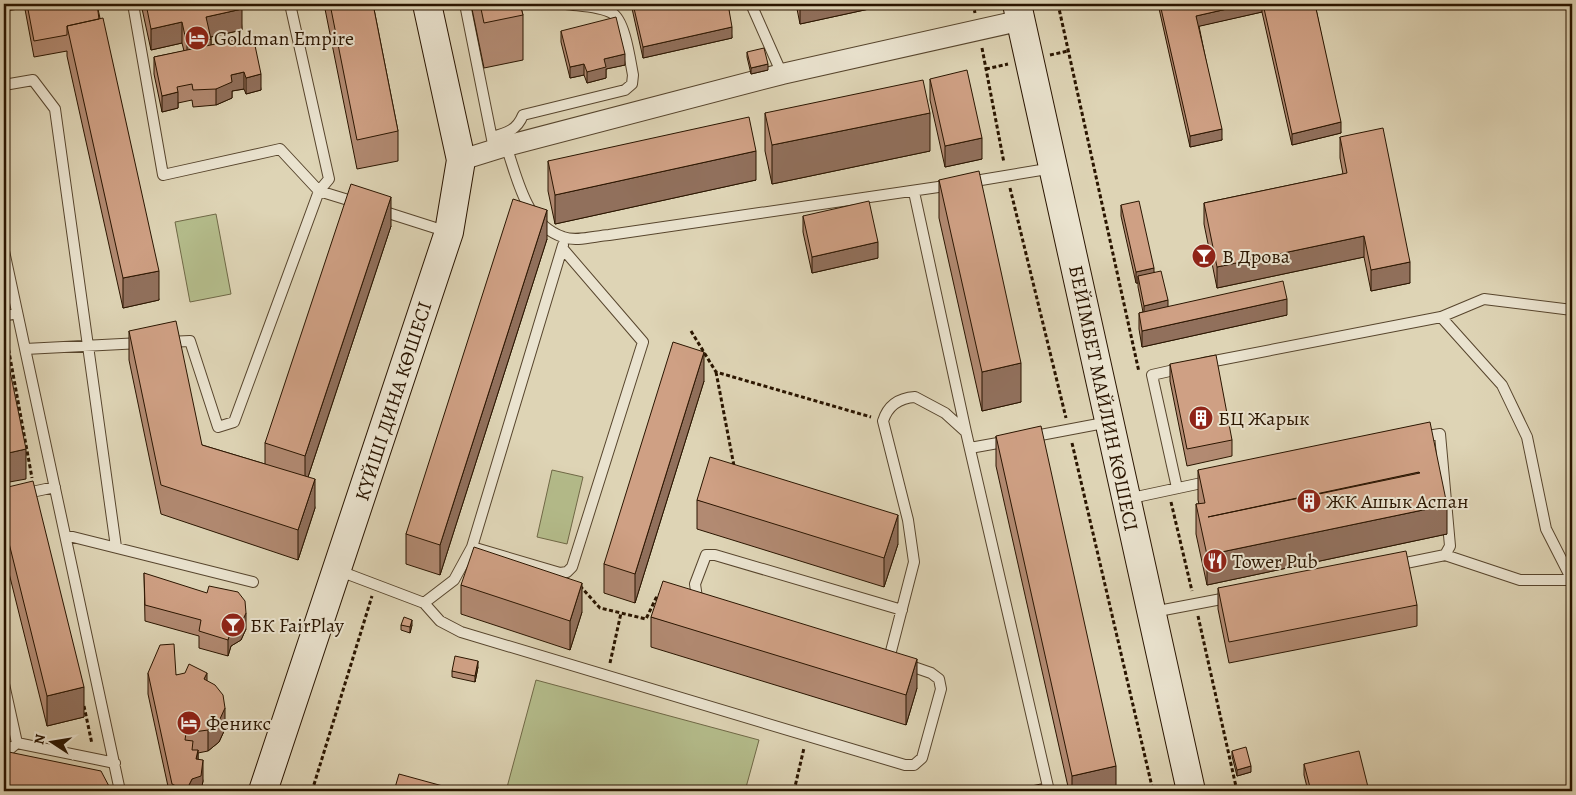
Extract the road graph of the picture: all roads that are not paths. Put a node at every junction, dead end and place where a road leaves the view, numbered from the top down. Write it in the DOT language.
graph roads {
  1 [pos="14,4"];
  2 [pos="133,4"];
  3 [pos="290,4"];
  4 [pos="426,4"];
  5 [pos="466,4"];
  6 [pos="566,4"];
  7 [pos="751,4"];
  8 [pos="4,6"];
  9 [pos="1020,12"];
  10 [pos="782,74"];
  11 [pos="4,85"];
  12 [pos="498,144"];
  13 [pos="461,160"];
  14 [pos="1054,168"];
  15 [pos="319,191"];
  16 [pos="914,192"];
  17 [pos="449,232"];
  18 [pos="564,237"];
  19 [pos="563,248"];
  20 [pos="4,251"];
  21 [pos="1572,310"];
  22 [pos="17,313"];
  23 [pos="4,316"];
  24 [pos="1441,317"];
  25 [pos="87,346"];
  26 [pos="25,349"];
  27 [pos="1109,422"];
  28 [pos="966,432"];
  29 [pos="1410,440"];
  30 [pos="970,448"];
  31 [pos="1226,478"];
  32 [pos="55,487"];
  33 [pos="1177,488"];
  34 [pos="4,498"];
  35 [pos="1126,499"];
  36 [pos="65,535"];
  37 [pos="116,547"];
  38 [pos="472,547"];
  39 [pos="1445,555"];
  40 [pos="1388,566"];
  41 [pos="336,570"];
  42 [pos="1572,580"];
  43 [pos="253,582"];
  44 [pos="1243,594"];
  45 [pos="424,603"];
  46 [pos="715,604"];
  47 [pos="902,610"];
  48 [pos="1151,612"];
  49 [pos="4,684"];
  50 [pos="17,743"];
  51 [pos="4,754"];
  52 [pos="114,764"];
  53 [pos="120,791"];
  54 [pos="263,791"];
  55 [pos="1049,791"];
  56 [pos="1192,791"];
  1 -- 8 [label="lane"];
  2 -- 15 [label="lane"];
  3 -- 15 [label="lane"];
  4 -- 13 [label="street, КҮЙШІ ДИНА КӨШЕСІ"];
  5 -- 12 [label="lane"];
  6 -- 12 [label="lane"];
  7 -- 10 [label="lane"];
  9 -- 10 [label="street"];
  9 -- 14 [label="street, БЕЙІМБЕТ МАЙЛИН КӨШЕСІ"];
  10 -- 12 [label="street"];
  11 -- 25 [label="lane"];
  12 -- 13 [label="street"];
  12 -- 18 [label="lane"];
  13 -- 17 [label="street, КҮЙШІ ДИНА КӨШЕСІ"];
  14 -- 16 [label="lane"];
  14 -- 27 [label="street, БЕЙІМБЕТ МАЙЛИН КӨШЕСІ"];
  15 -- 17 [label="lane"];
  15 -- 25 [label="lane"];
  16 -- 18 [label="lane"];
  16 -- 28 [label="lane"];
  17 -- 41 [label="street, КҮЙШІ ДИНА КӨШЕСІ"];
  18 -- 19 [label="lane"];
  19 -- 38 [label="lane"];
  19 -- 38 [label="lane"];
  20 -- 22 [label="lane"];
  21 -- 24 [label="lane"];
  22 -- 23 [label="lane"];
  22 -- 26 [label="lane"];
  24 -- 33 [label="lane"];
  24 -- 42 [label="lane"];
  25 -- 26 [label="lane"];
  25 -- 37 [label="lane"];
  26 -- 32 [label="lane"];
  27 -- 30 [label="lane"];
  27 -- 35 [label="street, БЕЙІМБЕТ МАЙЛИН КӨШЕСІ"];
  28 -- 30 [label="lane"];
  28 -- 47 [label="lane"];
  29 -- 39 [label="lane"];
  30 -- 55 [label="lane"];
  31 -- 33 [label="lane"];
  32 -- 34 [label="lane"];
  32 -- 36 [label="lane"];
  33 -- 35 [label="lane"];
  35 -- 48 [label="street, БЕЙІМБЕТ МАЙЛИН КӨШЕСІ"];
  36 -- 37 [label="lane"];
  36 -- 52 [label="lane"];
  37 -- 43 [label="lane"];
  38 -- 45 [label="lane"];
  39 -- 40 [label="lane"];
  39 -- 42 [label="lane"];
  41 -- 45 [label="lane"];
  41 -- 54 [label="street, КҮЙШІ ДИНА КӨШЕСІ"];
  44 -- 48 [label="lane"];
  45 -- 47 [label="lane"];
  46 -- 47 [label="lane"];
  48 -- 56 [label="street, БЕЙІМБЕТ МАЙЛИН КӨШЕСІ"];
  49 -- 50 [label="lane"];
  50 -- 51 [label="lane"];
  50 -- 52 [label="lane"];
  52 -- 53 [label="lane"];
}
